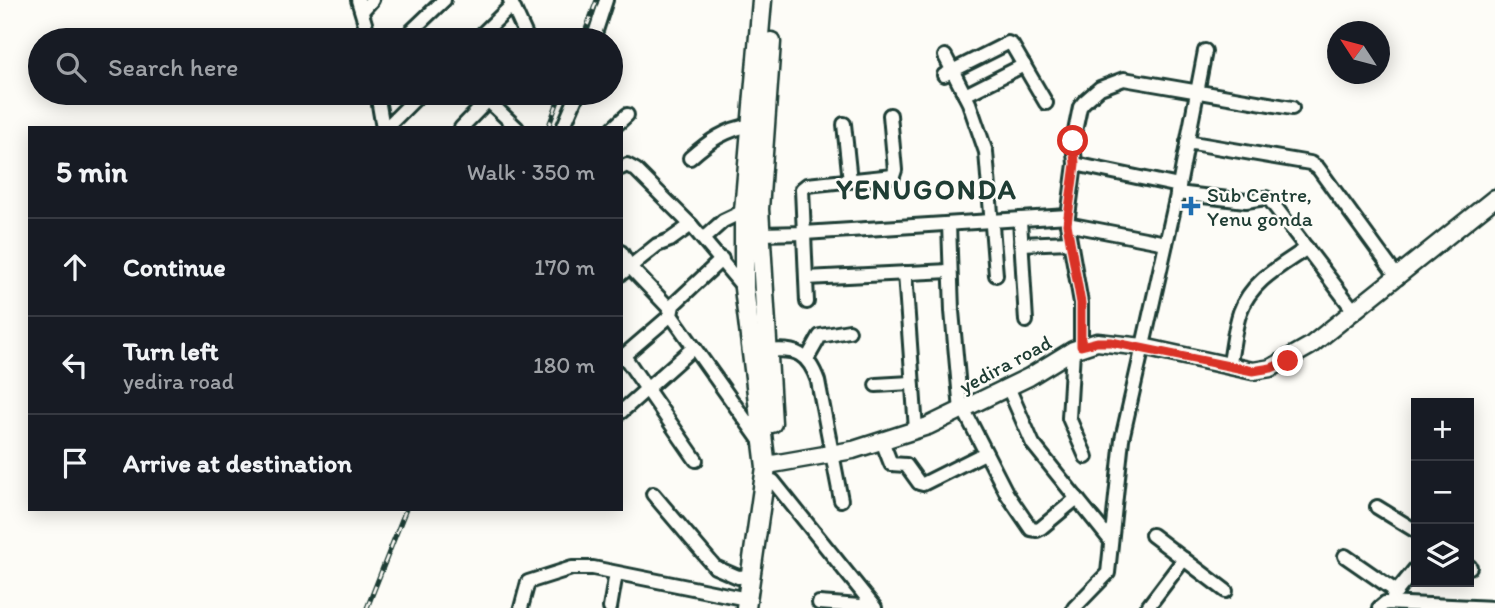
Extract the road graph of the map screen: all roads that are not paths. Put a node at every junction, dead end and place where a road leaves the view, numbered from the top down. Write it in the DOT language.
graph roads {
  1 [pos="372,0"];
  2 [pos="444,0"];
  3 [pos="606,0"];
  4 [pos="762,0"];
  5 [pos="773,0"];
  6 [pos="510,3"];
  7 [pos="360,5"];
  8 [pos="367,28"];
  9 [pos="415,28"];
  10 [pos="486,28"];
  11 [pos="522,28"];
  12 [pos="597,28"];
  13 [pos="1205,51"];
  14 [pos="945,56"];
  15 [pos="1024,65"];
  16 [pos="948,73"];
  17 [pos="1198,90"];
  18 [pos="965,95"];
  19 [pos="1046,103"];
  20 [pos="379,105"];
  21 [pos="408,105"];
  22 [pos="480,105"];
  23 [pos="497,105"];
  24 [pos="573,105"];
  25 [pos="1292,108"];
  26 [pos="627,115"];
  27 [pos="890,115"];
  28 [pos="844,124"];
  29 [pos="752,125"];
  30 [pos="384,126"];
  31 [pos="386,126"];
  32 [pos="463,126"];
  33 [pos="515,126"];
  34 [pos="564,126"];
  35 [pos="615,126"];
  36 [pos="1187,142"];
  37 [pos="690,158"];
  38 [pos="623,163"];
  39 [pos="1075,164"];
  40 [pos="850,181"];
  41 [pos="1178,190"];
  42 [pos="1492,204"];
  43 [pos="744,211"];
  44 [pos="1020,220"];
  45 [pos="1067,220"];
  46 [pos="993,222"];
  47 [pos="948,224"];
  48 [pos="691,225"];
  49 [pos="804,233"];
  50 [pos="760,234"];
  51 [pos="703,239"];
  52 [pos="1069,242"];
  53 [pos="1166,243"];
  54 [pos="1021,244"];
  55 [pos="1307,248"];
  56 [pos="722,259"];
  57 [pos="626,271"];
  58 [pos="950,271"];
  59 [pos="905,274"];
  60 [pos="996,275"];
  61 [pos="806,278"];
  62 [pos="1398,278"];
  63 [pos="744,288"];
  64 [pos="807,302"];
  65 [pos="1355,312"];
  66 [pos="671,313"];
  67 [pos="1026,321"];
  68 [pos="849,331"];
  69 [pos="694,347"];
  70 [pos="1143,347"];
  71 [pos="1077,348"];
  72 [pos="768,351"];
  73 [pos="624,352"];
  74 [pos="807,359"];
  75 [pos="1229,367"];
  76 [pos="911,383"];
  77 [pos="876,385"];
  78 [pos="1008,387"];
  79 [pos="646,389"];
  80 [pos="623,410"];
  81 [pos="962,410"];
  82 [pos="916,430"];
  83 [pos="882,441"];
  84 [pos="764,445"];
  85 [pos="985,453"];
  86 [pos="832,454"];
  87 [pos="1086,457"];
  88 [pos="696,460"];
  89 [pos="773,473"];
  90 [pos="653,494"];
  91 [pos="1077,498"];
  92 [pos="841,500"];
  93 [pos="1377,507"];
  94 [pos="1411,528"];
  95 [pos="1152,535"];
  96 [pos="1111,541"];
  97 [pos="1345,556"];
  98 [pos="1184,559"];
  99 [pos="617,573"];
  100 [pos="1411,574"];
  101 [pos="751,576"];
  102 [pos="1226,591"];
  103 [pos="1397,592"];
  104 [pos="819,603"];
  105 [pos="749,605"];
  106 [pos="1153,606"];
  107 [pos="1382,606"];
  108 [pos="875,607"];
  109 [pos="521,608"];
  110 [pos="610,608"];
  111 [pos="1074,608"];
  112 [pos="1495,608"];
  1 -- 7 [label="street"];
  2 -- 9 [label="street"];
  3 -- 12 [label="street"];
  4 -- 29 [label="highway"];
  5 -- 50 [label="highway"];
  6 -- 10 [label="street"];
  6 -- 11 [label="street"];
  7 -- 8 [label="street"];
  13 -- 17 [label="street"];
  14 -- 16 [label="street"];
  15 -- 16 [label="street"];
  15 -- 18 [label="street"];
  15 -- 19 [label="street"];
  16 -- 18 [label="street"];
  17 -- 25 [label="street"];
  17 -- 36 [label="street"];
  17 -- 39 [label="street"];
  18 -- 46 [label="street"];
  20 -- 30 [label="street"];
  21 -- 31 [label="street"];
  22 -- 32 [label="street"];
  23 -- 33 [label="street"];
  24 -- 34 [label="street"];
  26 -- 35 [label="street"];
  27 -- 40 [label="street"];
  28 -- 40 [label="street"];
  29 -- 37 [label="street"];
  29 -- 43 [label="highway"];
  36 -- 41 [label="street"];
  36 -- 62 [label="street"];
  38 -- 48 [label="street"];
  39 -- 41 [label="street"];
  39 -- 45 [label="street"];
  40 -- 49 [label="street"];
  41 -- 53 [label="street"];
  41 -- 55 [label="street"];
  42 -- 62 [label="main road, yedira road"];
  43 -- 51 [label="street"];
  43 -- 63 [label="highway"];
  44 -- 45 [label="street"];
  44 -- 46 [label="street"];
  44 -- 54 [label="street"];
  45 -- 52 [label="street"];
  45 -- 53 [label="street"];
  46 -- 47 [label="street"];
  46 -- 60 [label="street"];
  47 -- 49 [label="street"];
  47 -- 58 [label="street"];
  48 -- 51 [label="street"];
  48 -- 57 [label="street"];
  49 -- 50 [label="street"];
  49 -- 61 [label="street"];
  50 -- 72 [label="highway"];
  51 -- 56 [label="street"];
  52 -- 54 [label="street"];
  52 -- 71 [label="street"];
  53 -- 70 [label="street"];
  54 -- 67 [label="street"];
  55 -- 65 [label="street"];
  55 -- 75 [label="street"];
  56 -- 63 [label="street"];
  56 -- 66 [label="street"];
  57 -- 66 [label="street"];
  58 -- 59 [label="street"];
  58 -- 81 [label="street"];
  59 -- 61 [label="street"];
  59 -- 76 [label="street"];
  61 -- 64 [label="street"];
  62 -- 65 [label="main road, yedira road"];
  63 -- 84 [label="highway"];
  65 -- 75 [label="main road, yedira road"];
  66 -- 69 [label="street"];
  66 -- 73 [label="street"];
  68 -- 74 [label="street"];
  69 -- 79 [label="street"];
  69 -- 84 [label="street"];
  70 -- 71 [label="main road, yedira road"];
  70 -- 75 [label="main road, yedira road"];
  70 -- 96 [label="street"];
  71 -- 78 [label="main road, yedira road"];
  71 -- 87 [label="street"];
  72 -- 74 [label="street"];
  72 -- 89 [label="highway"];
  73 -- 79 [label="street"];
  74 -- 86 [label="street"];
  76 -- 77 [label="street"];
  76 -- 82 [label="street"];
  78 -- 81 [label="main road, yedira road"];
  78 -- 91 [label="street"];
  79 -- 80 [label="street"];
  79 -- 88 [label="street"];
  81 -- 82 [label="main road, yedira road"];
  81 -- 85 [label="street"];
  82 -- 83 [label="main road, yedira road"];
  83 -- 85 [label="street"];
  83 -- 86 [label="main road, yedira road"];
  84 -- 101 [label="highway"];
  85 -- 91 [label="street"];
  86 -- 89 [label="main road, yedira road"];
  86 -- 92 [label="street"];
  89 -- 105 [label="highway"];
  89 -- 108 [label="street"];
  90 -- 101 [label="street"];
  91 -- 96 [label="street"];
  93 -- 94 [label="street"];
  95 -- 98 [label="street"];
  96 -- 111 [label="street"];
  97 -- 103 [label="street"];
  98 -- 102 [label="street"];
  98 -- 106 [label="street"];
  99 -- 105 [label="street"];
  99 -- 109 [label="street"];
  99 -- 110 [label="street"];
  100 -- 103 [label="street"];
  101 -- 105 [label="highway"];
  103 -- 107 [label="street"];
  104 -- 108 [label="street"];
  107 -- 112 [label="street"];
}
